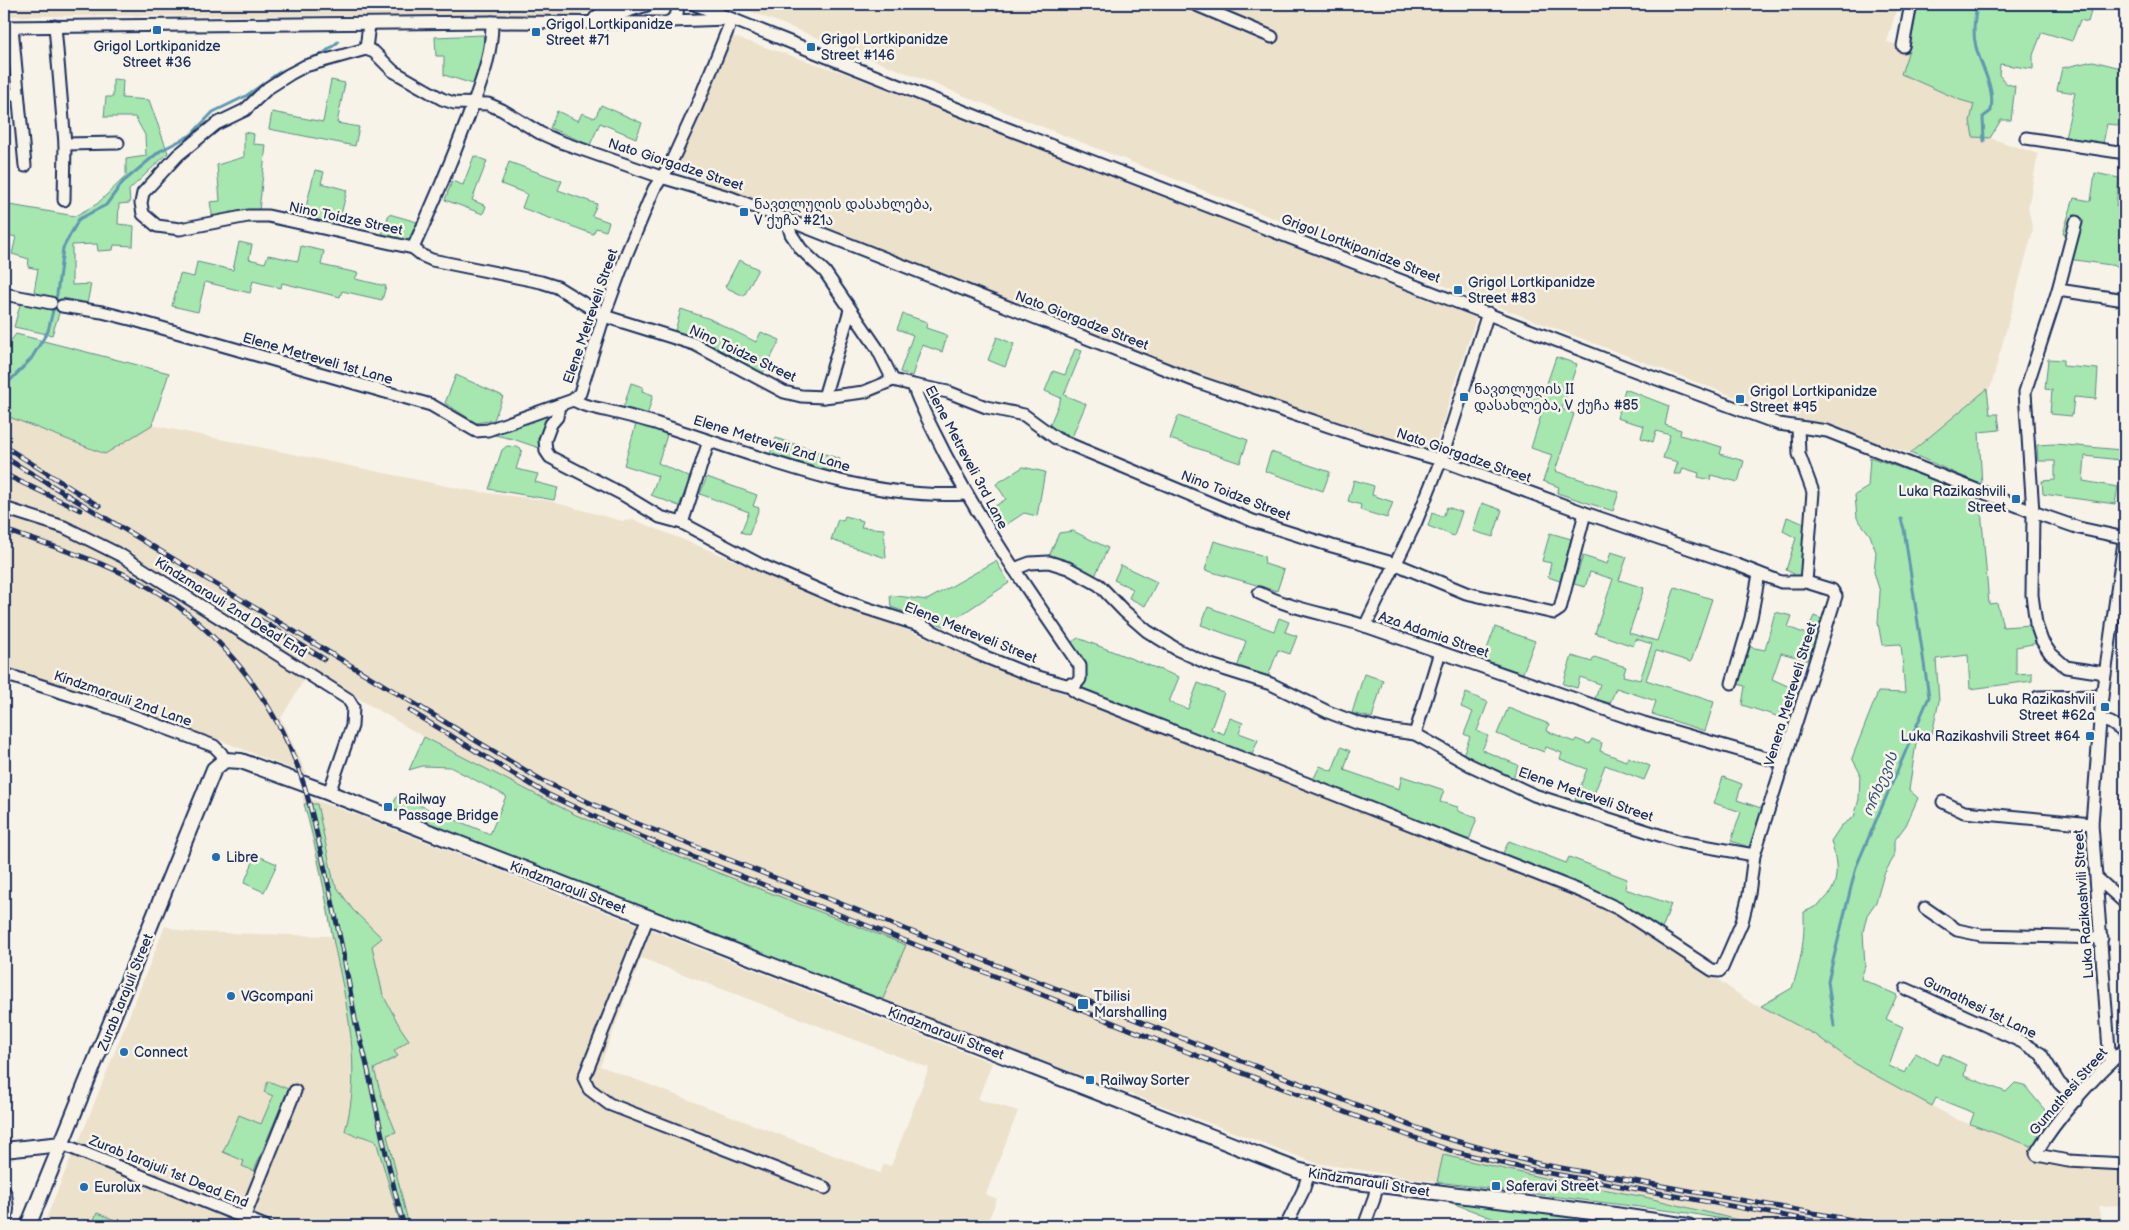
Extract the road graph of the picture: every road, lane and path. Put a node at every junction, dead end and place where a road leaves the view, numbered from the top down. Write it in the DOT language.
graph roads {
  1 [pos="612,4"];
  2 [pos="678,4"];
  3 [pos="694,4"];
  4 [pos="1194,4"];
  5 [pos="1911,4"];
  6 [pos="648,5"];
  7 [pos="732,19"];
  8 [pos="671,21"];
  9 [pos="492,22"];
  10 [pos="658,22"];
  11 [pos="588,23"];
  12 [pos="369,24"];
  13 [pos="55,26"];
  14 [pos="8,27"];
  15 [pos="1272,37"];
  16 [pos="1903,46"];
  17 [pos="366,49"];
  18 [pos="17,94"];
  19 [pos="4,96"];
  20 [pos="474,102"];
  21 [pos="2026,138"];
  22 [pos="118,143"];
  23 [pos="65,144"];
  24 [pos="2125,153"];
  25 [pos="25,166"];
  26 [pos="661,177"];
  27 [pos="64,200"];
  28 [pos="787,221"];
  29 [pos="2076,222"];
  30 [pos="413,248"];
  31 [pos="2058,290"];
  32 [pos="4,294"];
  33 [pos="2125,300"];
  34 [pos="850,310"];
  35 [pos="1488,313"];
  36 [pos="604,316"];
  37 [pos="894,380"];
  38 [pos="913,385"];
  39 [pos="824,396"];
  40 [pos="573,400"];
  41 [pos="559,405"];
  42 [pos="1798,426"];
  43 [pos="710,441"];
  44 [pos="1441,460"];
  45 [pos="966,494"];
  46 [pos="4,508"];
  47 [pos="2033,512"];
  48 [pos="1585,513"];
  49 [pos="682,523"];
  50 [pos="2125,536"];
  51 [pos="1396,564"];
  52 [pos="1014,569"];
  53 [pos="1759,574"];
  54 [pos="1806,582"];
  55 [pos="1259,593"];
  56 [pos="1365,626"];
  57 [pos="1440,652"];
  58 [pos="2104,673"];
  59 [pos="4,674"];
  60 [pos="1732,683"];
  61 [pos="1070,684"];
  62 [pos="2102,696"];
  63 [pos="2038,697"];
  64 [pos="2099,719"];
  65 [pos="1415,734"];
  66 [pos="2125,734"];
  67 [pos="225,760"];
  68 [pos="1784,763"];
  69 [pos="329,793"];
  70 [pos="1943,802"];
  71 [pos="2092,824"];
  72 [pos="1754,855"];
  73 [pos="2098,878"];
  74 [pos="2125,903"];
  75 [pos="1925,908"];
  76 [pos="648,917"];
  77 [pos="2102,938"];
  78 [pos="1906,989"];
  79 [pos="2125,1050"];
  80 [pos="2110,1063"];
  81 [pos="295,1092"];
  82 [pos="2077,1100"];
  83 [pos="62,1144"];
  84 [pos="4,1150"];
  85 [pos="2125,1164"];
  86 [pos="1310,1173"];
  87 [pos="1377,1184"];
  88 [pos="825,1188"];
  89 [pos="4,1194"];
  90 [pos="244,1218"];
  91 [pos="1614,1221"];
  92 [pos="4,1222"];
  93 [pos="28,1226"];
  94 [pos="265,1226"];
  95 [pos="1286,1226"];
  96 [pos="1364,1226"];
  97 [pos="1688,1226"];
  1 -- 11 [label="street"];
  2 -- 8 [label="street"];
  3 -- 7 [label="street, Grigol Lortkipanidze Street"];
  4 -- 15 [label="street"];
  5 -- 16 [label="street"];
  6 -- 10 [label="street"];
  6 -- 11 [label="street"];
  7 -- 8 [label="street, Grigol Lortkipanidze Street"];
  7 -- 26 [label="street, Elene Metreveli Street"];
  7 -- 35 [label="street, Grigol Lortkipanidze Street"];
  8 -- 10 [label="street, Grigol Lortkipanidze Street"];
  9 -- 11 [label="street"];
  9 -- 12 [label="street"];
  9 -- 20 [label="street"];
  10 -- 11 [label="street"];
  12 -- 13 [label="street"];
  12 -- 17 [label="street"];
  13 -- 14 [label="street"];
  13 -- 23 [label="street"];
  14 -- 18 [label="street"];
  17 -- 20 [label="street, Nato Giorgadze Street"];
  17 -- 30 [label="street, Nino Toidze Street"];
  18 -- 19 [label="street"];
  18 -- 25 [label="street"];
  20 -- 26 [label="street, Nato Giorgadze Street"];
  20 -- 30 [label="street"];
  21 -- 24 [label="street"];
  22 -- 23 [label="street"];
  23 -- 27 [label="street"];
  26 -- 28 [label="street, Nato Giorgadze Street"];
  26 -- 36 [label="street, Elene Metreveli Street"];
  28 -- 34 [label="street"];
  28 -- 44 [label="street, Nato Giorgadze Street"];
  29 -- 31 [label="street"];
  30 -- 36 [label="street, Nino Toidze Street"];
  31 -- 33 [label="street"];
  31 -- 47 [label="street"];
  32 -- 41 [label="street, Elene Metreveli 1st Lane"];
  34 -- 37 [label="street"];
  34 -- 39 [label="street"];
  35 -- 42 [label="street, Grigol Lortkipanidze Street"];
  35 -- 44 [label="street, Aza Adamia Street"];
  36 -- 39 [label="street, Nino Toidze Street"];
  36 -- 40 [label="street, Elene Metreveli Street"];
  37 -- 38 [label="street, Elene Metreveli 3rd Lane"];
  37 -- 39 [label="street, Nino Toidze Street"];
  38 -- 45 [label="street, Elene Metreveli 3rd Lane"];
  38 -- 51 [label="street, Nino Toidze Street"];
  40 -- 41 [label="street, Elene Metreveli Street"];
  40 -- 43 [label="street, Elene Metreveli 2nd Lane"];
  41 -- 49 [label="street, Elene Metreveli Street"];
  42 -- 47 [label="street, Grigol Lortkipanidze Street"];
  42 -- 54 [label="street"];
  43 -- 45 [label="street, Elene Metreveli 2nd Lane"];
  43 -- 49 [label="street"];
  44 -- 48 [label="street, Nato Giorgadze Street"];
  44 -- 51 [label="street, Aza Adamia Street"];
  45 -- 52 [label="street, Elene Metreveli 3rd Lane"];
  46 -- 69 [label="street, Kindzmarauli 2nd Dead End"];
  47 -- 50 [label="street, Grigol Lortkipanidze Street"];
  47 -- 58 [label="street"];
  48 -- 51 [label="street, Nino Toidze Street"];
  48 -- 53 [label="street, Nato Giorgadze Street"];
  49 -- 61 [label="street, Elene Metreveli Street"];
  50 -- 58 [label="street, Luka Razikashvili Street"];
  51 -- 56 [label="street, Aza Adamia Street"];
  52 -- 61 [label="street"];
  52 -- 65 [label="street, Elene Metreveli Street"];
  53 -- 54 [label="street, Nato Giorgadze Street"];
  53 -- 60 [label="street"];
  54 -- 68 [label="street, Venera Metreveli Street"];
  55 -- 56 [label="street"];
  56 -- 57 [label="street, Aza Adamia Street"];
  57 -- 65 [label="street"];
  57 -- 68 [label="street, Aza Adamia Street"];
  58 -- 62 [label="street, Luka Razikashvili Street"];
  59 -- 67 [label="street, Kindzmarauli 2nd Lane"];
  61 -- 72 [label="street, Venera Metreveli Street"];
  62 -- 63 [label="street"];
  62 -- 64 [label="street, Luka Razikashvili Street"];
  64 -- 66 [label="street"];
  64 -- 71 [label="street, Luka Razikashvili Street"];
  65 -- 72 [label="street, Elene Metreveli Street"];
  67 -- 69 [label="main road, Kindzmarauli Street"];
  67 -- 83 [label="main road, Zurab Iarajuli Street"];
  68 -- 72 [label="street, Venera Metreveli Street"];
  69 -- 76 [label="main road, Kindzmarauli Street"];
  70 -- 71 [label="street"];
  71 -- 73 [label="street, Luka Razikashvili Street"];
  73 -- 74 [label="street"];
  73 -- 77 [label="street, Luka Razikashvili Street"];
  75 -- 77 [label="street"];
  76 -- 86 [label="main road, Kindzmarauli Street"];
  76 -- 88 [label="street"];
  77 -- 80 [label="street, Luka Razikashvili Street"];
  78 -- 82 [label="street, Gumathesi 1st Lane"];
  79 -- 80 [label="street, Gumathesi Street"];
  80 -- 82 [label="street, Gumathesi Street"];
  81 -- 90 [label="street"];
  82 -- 85 [label="street, Gumathesi Street"];
  83 -- 84 [label="main road"];
  83 -- 90 [label="street, Zurab Iarajuli 1st Dead End"];
  83 -- 93 [label="main road, Zurab Iarajuli Street"];
  86 -- 87 [label="main road, Kindzmarauli Street"];
  86 -- 95 [label="street"];
  87 -- 91 [label="main road, Kindzmarauli Street"];
  87 -- 96 [label="street"];
  89 -- 92 [label="main road"];
  90 -- 94 [label="street, Zurab Iarajuli 1st Dead End"];
  91 -- 97 [label="main road, Kindzmarauli Street"];
}
